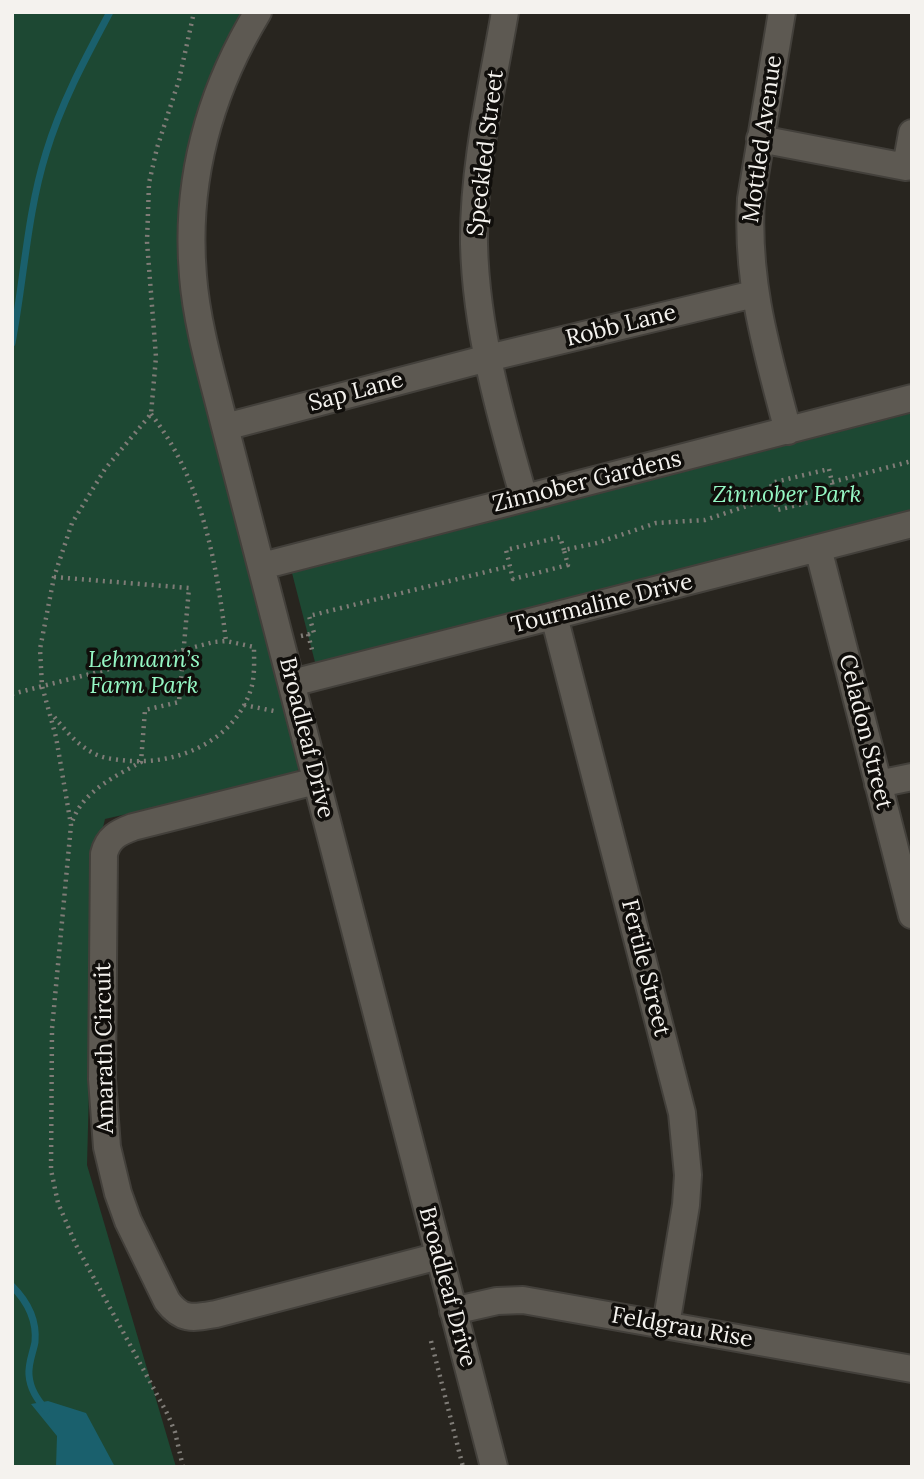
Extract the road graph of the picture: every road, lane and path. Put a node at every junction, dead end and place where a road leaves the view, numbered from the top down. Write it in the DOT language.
graph roads {
  1 [pos="194,12"];
  2 [pos="258,12"];
  3 [pos="505,12"];
  4 [pos="782,12"];
  5 [pos="912,133"];
  6 [pos="760,139"];
  7 [pos="754,294"];
  8 [pos="488,358"];
  9 [pos="912,398"];
  10 [pos="151,414"];
  11 [pos="225,427"];
  12 [pos="788,431"];
  13 [pos="912,461"];
  14 [pos="832,482"];
  15 [pos="774,497"];
  16 [pos="524,498"];
  17 [pos="912,524"];
  18 [pos="818,548"];
  19 [pos="564,550"];
  20 [pos="262,566"];
  21 [pos="510,566"];
  22 [pos="54,577"];
  23 [pos="318,614"];
  24 [pos="554,617"];
  25 [pos="226,641"];
  26 [pos="183,650"];
  27 [pos="292,683"];
  28 [pos="42,686"];
  29 [pos="12,694"];
  30 [pos="141,762"];
  31 [pos="912,777"];
  32 [pos="316,780"];
  33 [pos="878,784"];
  34 [pos="71,825"];
  35 [pos="912,915"];
  36 [pos="439,1256"];
  37 [pos="453,1311"];
  38 [pos="666,1325"];
  39 [pos="430,1341"];
  40 [pos="912,1369"];
  41 [pos="463,1467"];
  42 [pos="494,1467"];
  1 -- 10 [label="path"];
  2 -- 11 [label="street, Broadleaf Drive"];
  3 -- 8 [label="street, Speckled Street"];
  4 -- 6 [label="street, Mottled Avenue"];
  5 -- 6 [label="street"];
  6 -- 7 [label="street, Mottled Avenue"];
  7 -- 8 [label="street, Robb Lane"];
  7 -- 12 [label="street, Mottled Avenue"];
  8 -- 11 [label="street, Sap Lane"];
  8 -- 16 [label="street, Speckled Street"];
  9 -- 12 [label="street, Zinnober Gardens"];
  10 -- 22 [label="path"];
  10 -- 25 [label="path"];
  11 -- 20 [label="street, Broadleaf Drive"];
  12 -- 16 [label="street, Zinnober Gardens"];
  13 -- 14 [label="path"];
  14 -- 15 [label="path"];
  14 -- 15 [label="path"];
  15 -- 19 [label="path"];
  16 -- 20 [label="street, Zinnober Gardens"];
  17 -- 18 [label="street, Tourmaline Drive"];
  18 -- 24 [label="street, Tourmaline Drive"];
  18 -- 33 [label="street, Celadon Street"];
  19 -- 21 [label="path"];
  19 -- 21 [label="path"];
  20 -- 27 [label="street, Broadleaf Drive"];
  21 -- 23 [label="path"];
  22 -- 26 [label="path"];
  22 -- 28 [label="path"];
  24 -- 27 [label="street, Tourmaline Drive"];
  24 -- 38 [label="street, Fertile Street"];
  25 -- 26 [label="path"];
  25 -- 30 [label="path"];
  26 -- 28 [label="path"];
  26 -- 30 [label="path"];
  27 -- 32 [label="street, Broadleaf Drive"];
  28 -- 29 [label="path"];
  28 -- 30 [label="path"];
  30 -- 34 [label="path"];
  31 -- 33 [label="street"];
  32 -- 36 [label="street, Broadleaf Drive"];
  32 -- 36 [label="street, Amarath Circuit"];
  33 -- 35 [label="street, Celadon Street"];
  36 -- 37 [label="street, Broadleaf Drive"];
  37 -- 38 [label="street, Feldgrau Rise"];
  37 -- 42 [label="street, Broadleaf Drive"];
  38 -- 40 [label="street, Feldgrau Rise"];
  39 -- 41 [label="path"];
}
